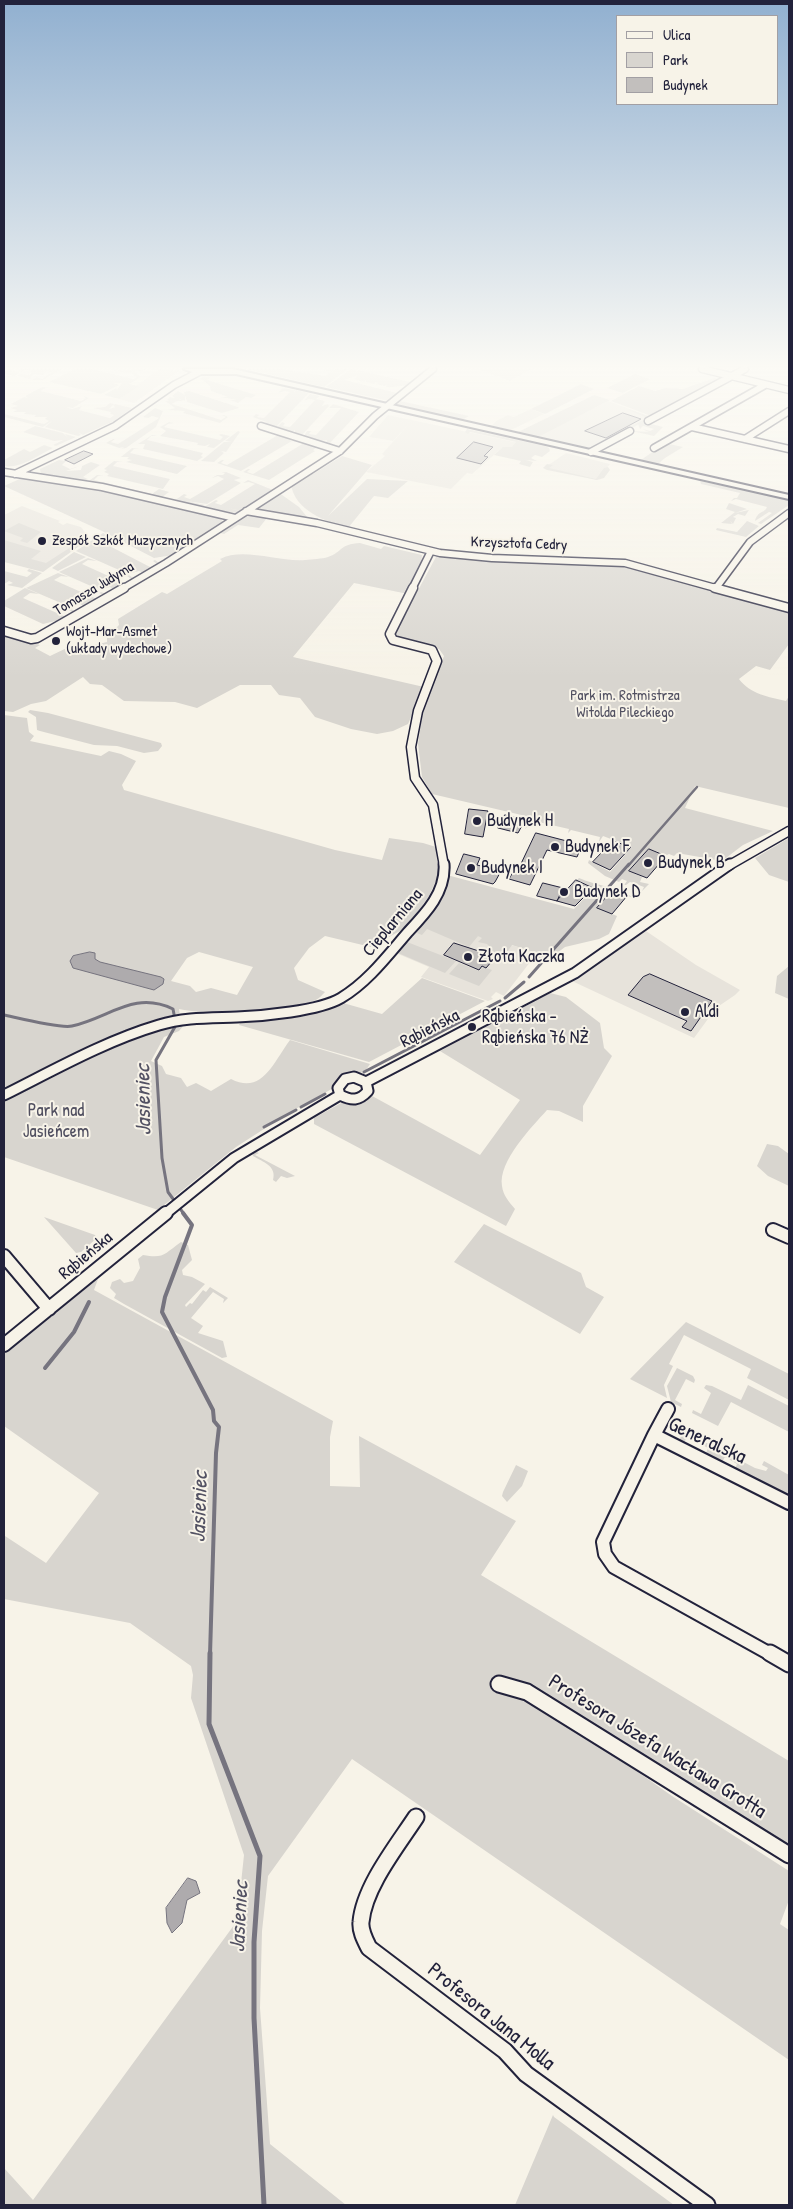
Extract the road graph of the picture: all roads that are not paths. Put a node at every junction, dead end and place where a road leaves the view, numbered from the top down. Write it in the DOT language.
graph roads {
  1 [pos="4,472"];
  2 [pos="18,472"];
  3 [pos="307,472"];
  4 [pos="679,472"];
  5 [pos="14,474"];
  6 [pos="4,479"];
  7 [pos="789,497"];
  8 [pos="246,511"];
  9 [pos="789,512"];
  10 [pos="235,518"];
  11 [pos="431,551"];
  12 [pos="716,588"];
  13 [pos="789,608"];
  14 [pos="4,631"];
  15 [pos="789,831"];
  16 [pos="366,1082"];
  17 [pos="4,1095"];
  18 [pos="340,1095"];
  19 [pos="774,1230"];
  20 [pos="789,1237"];
  21 [pos="4,1256"];
  22 [pos="49,1309"];
  23 [pos="4,1345"];
  24 [pos="668,1409"];
  25 [pos="654,1435"];
  26 [pos="789,1503"];
  27 [pos="789,1664"];
  28 [pos="499,1684"];
  29 [pos="416,1817"];
  30 [pos="789,1855"];
  31 [pos="707,2205"];
  1 -- 5 [label="street"];
  2 -- 5 [label="street"];
  3 -- 8 [label="street, Tomasza Judyma"];
  4 -- 7 [label="main road"];
  5 -- 6 [label="street"];
  5 -- 10 [label="street"];
  8 -- 10 [label="street, Tomasza Judyma"];
  8 -- 11 [label="street, Krzysztofa Cedry"];
  9 -- 12 [label="street"];
  10 -- 14 [label="street, Tomasza Judyma"];
  11 -- 12 [label="street, Krzysztofa Cedry"];
  11 -- 17 [label="street, Cieplarniana"];
  12 -- 13 [label="street, Krzysztofa Cedry"];
  15 -- 16 [label="street, Rąbieńska"];
  16 -- 18 [label="street, Rąbieńska"];
  16 -- 18 [label="street"];
  18 -- 22 [label="street, Rąbieńska"];
  19 -- 20 [label="street"];
  21 -- 22 [label="street"];
  22 -- 23 [label="street, Rąbieńska"];
  24 -- 25 [label="street"];
  25 -- 26 [label="street, Generalska"];
  25 -- 27 [label="street, Generalska"];
  28 -- 30 [label="street, Profesora Józefa Wacława Grotta"];
  29 -- 31 [label="street, Profesora Jana Molla"];
}
